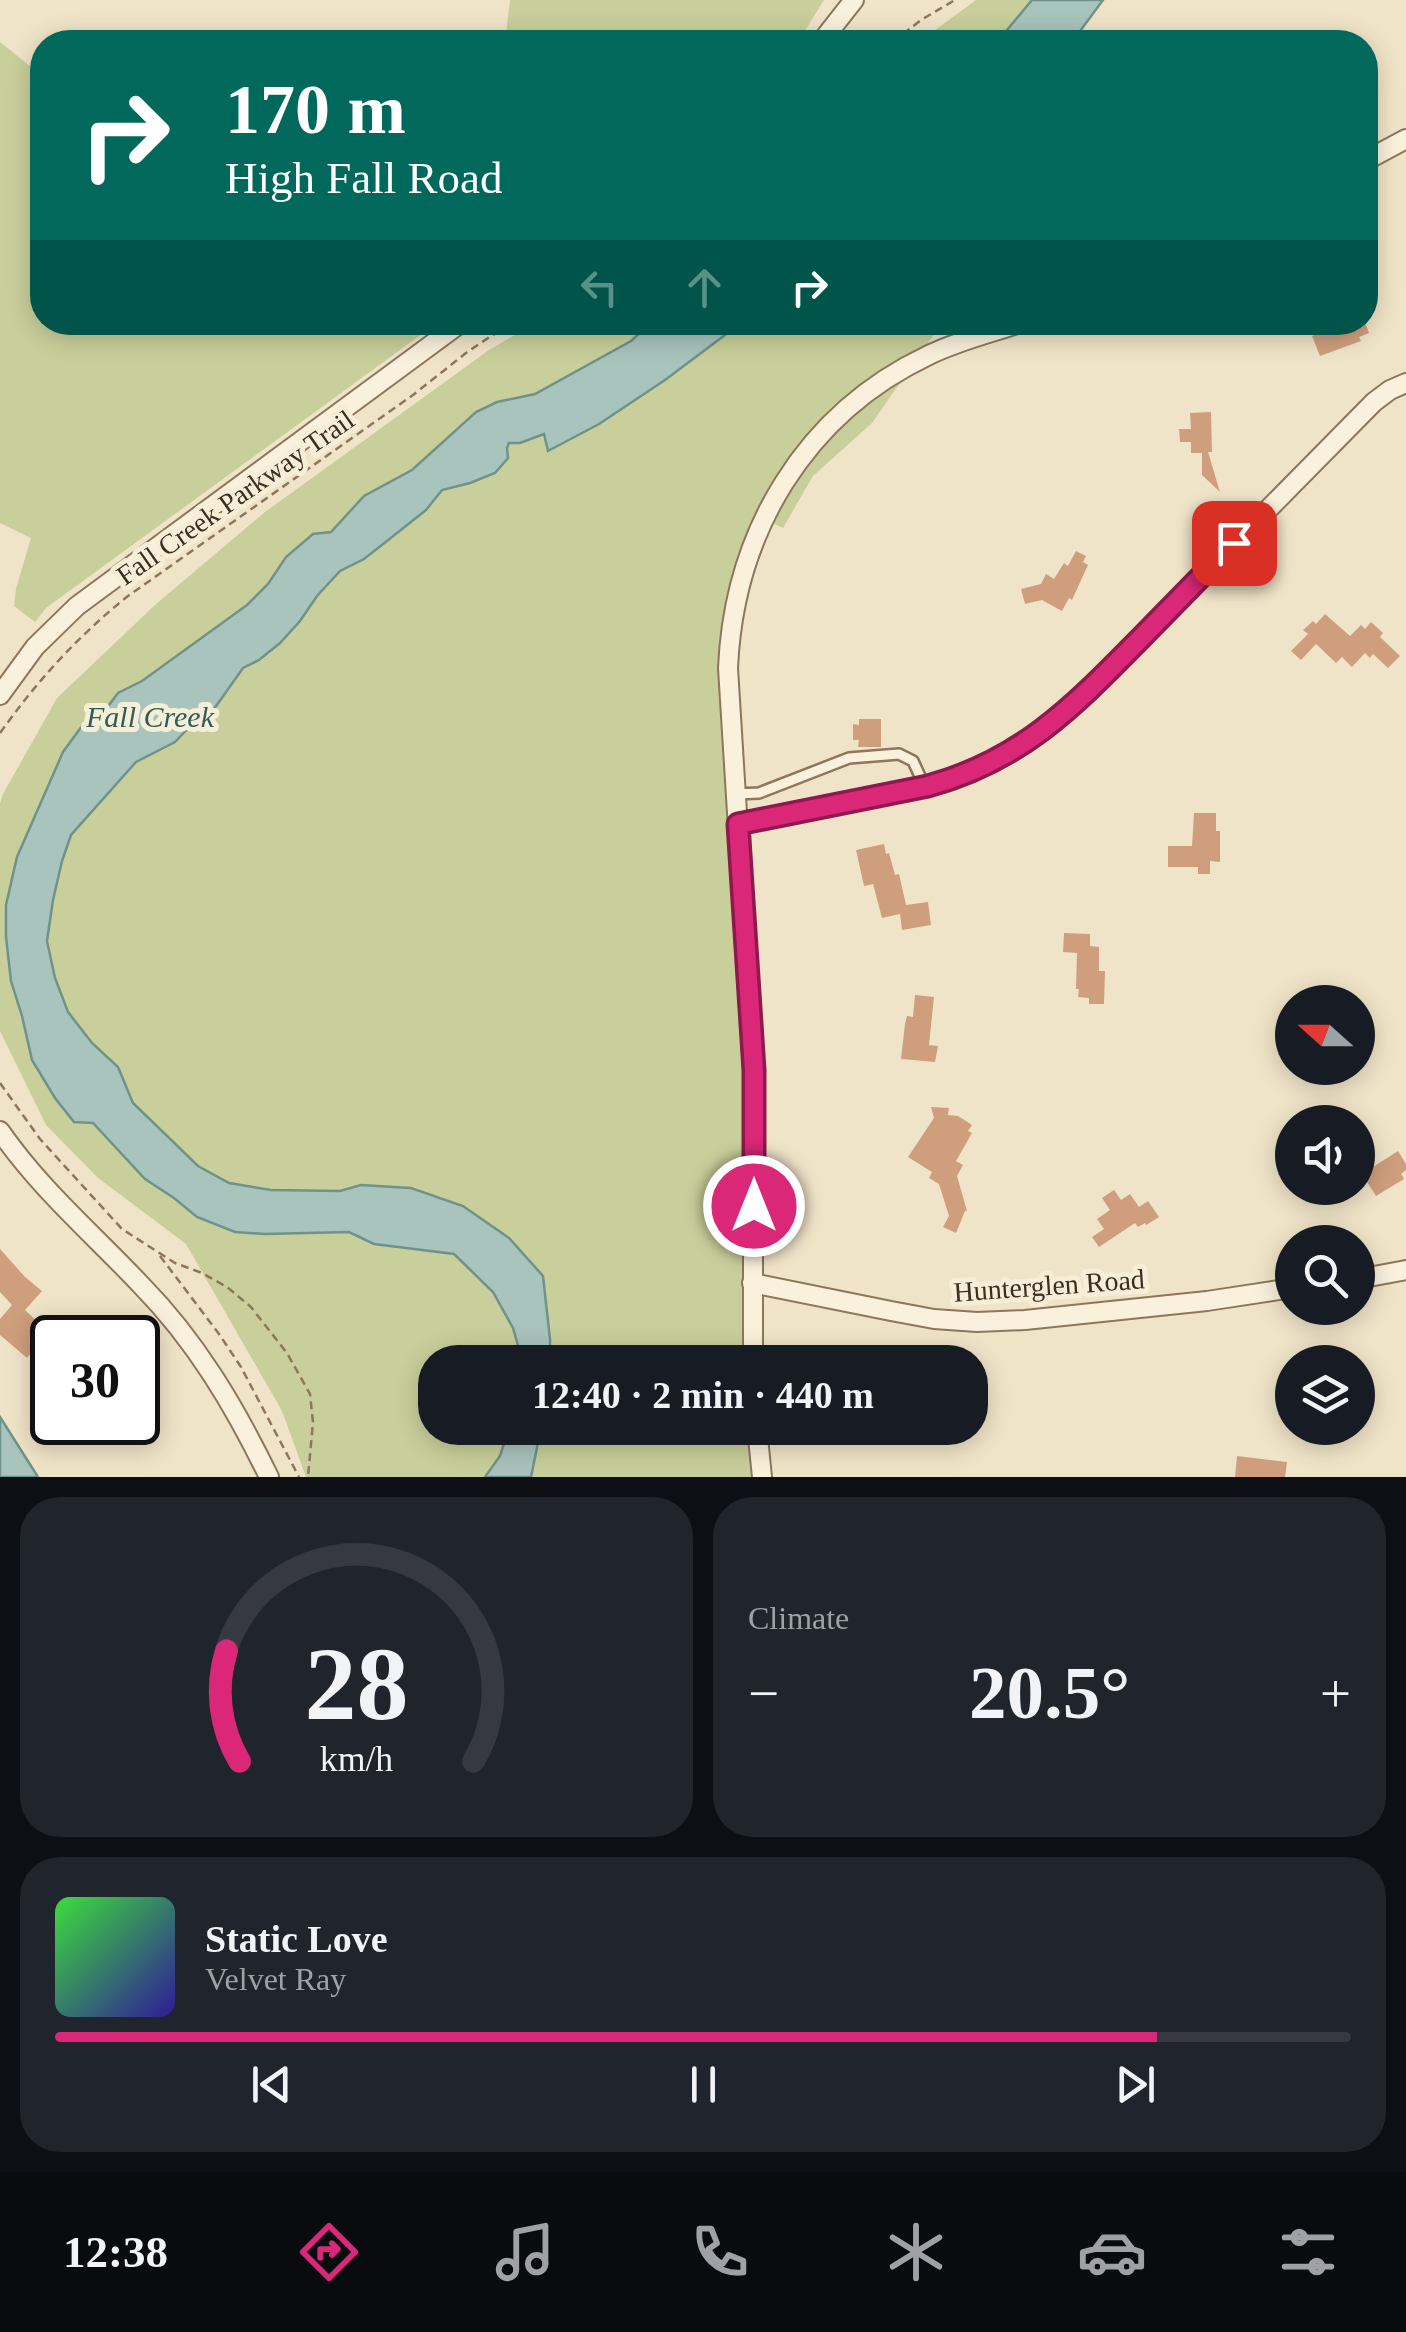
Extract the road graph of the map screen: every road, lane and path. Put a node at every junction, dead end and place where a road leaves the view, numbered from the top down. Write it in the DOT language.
graph roads {
  1 [pos="854,0"];
  2 [pos="954,0"];
  3 [pos="830,30"];
  4 [pos="909,30"];
  5 [pos="1406,140"];
  6 [pos="1378,154"];
  7 [pos="444,335"];
  8 [pos="493,335"];
  9 [pos="977,335"];
  10 [pos="1406,383"];
  11 [pos="0,695"];
  12 [pos="0,734"];
  13 [pos="925,787"];
  14 [pos="736,794"];
  15 [pos="738,824"];
  16 [pos="0,1083"];
  17 [pos="0,1132"];
  18 [pos="156,1252"];
  19 [pos="1406,1270"];
  20 [pos="1375,1275"];
  21 [pos="752,1283"];
  22 [pos="1275,1290"];
  23 [pos="753,1345"];
  24 [pos="759,1445"];
  25 [pos="269,1477"];
  26 [pos="300,1477"];
  27 [pos="308,1477"];
  28 [pos="762,1477"];
  1 -- 3 [label="street"];
  2 -- 4 [label="path"];
  5 -- 6 [label="street"];
  7 -- 11 [label="street"];
  8 -- 12 [label="path, Fall Creek Parkway Trail"];
  9 -- 14 [label="street"];
  10 -- 13 [label="street"];
  13 -- 14 [label="lane"];
  13 -- 15 [label="street"];
  14 -- 15 [label="street"];
  15 -- 21 [label="street"];
  16 -- 18 [label="path"];
  17 -- 25 [label="street"];
  18 -- 26 [label="path"];
  18 -- 27 [label="path"];
  19 -- 20 [label="street"];
  21 -- 22 [label="street, Hunterglen Road"];
  21 -- 23 [label="street"];
  24 -- 28 [label="street"];
}
